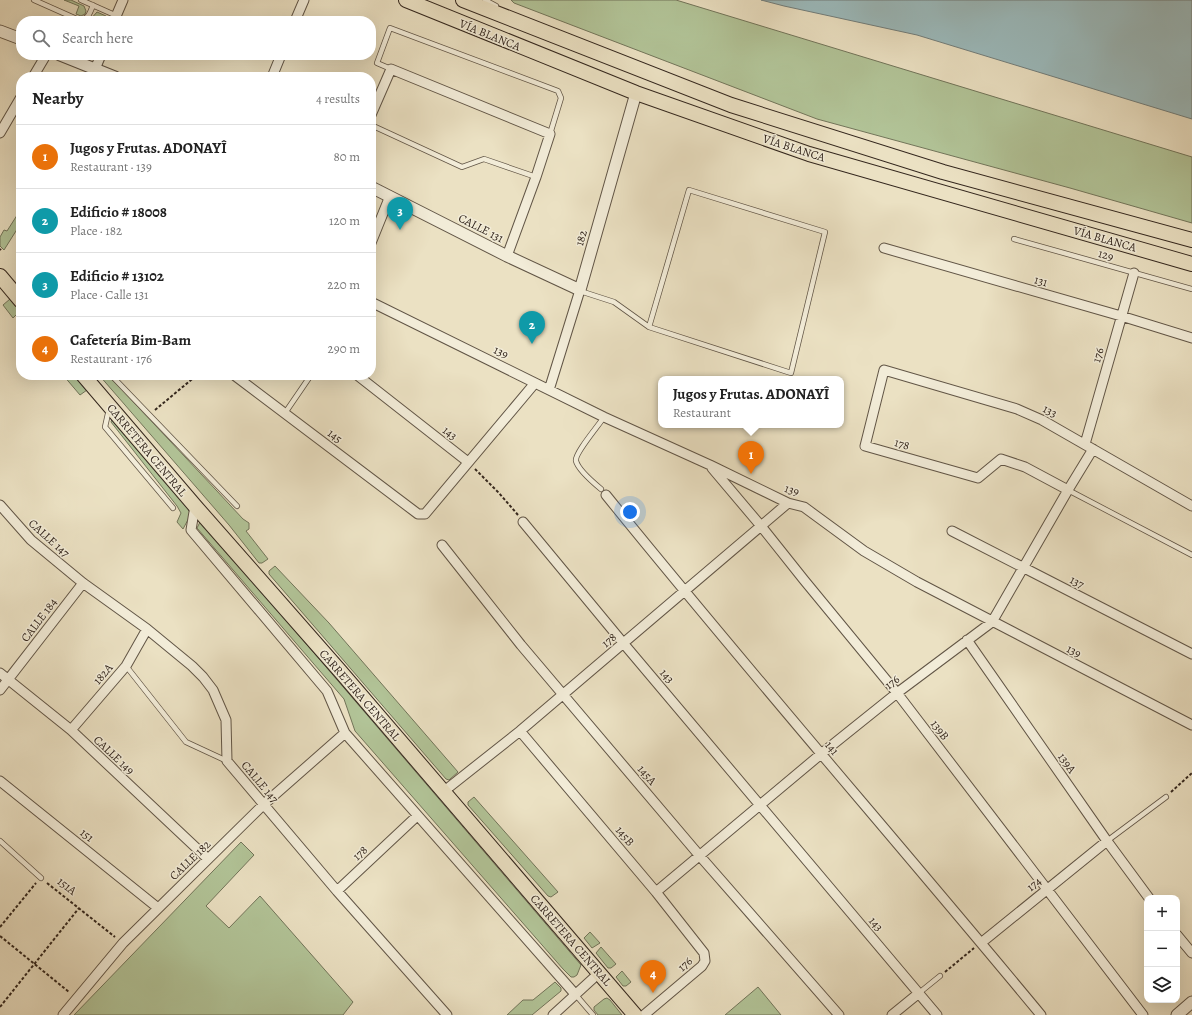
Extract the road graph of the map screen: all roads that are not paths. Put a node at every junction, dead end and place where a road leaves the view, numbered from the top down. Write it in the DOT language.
graph roads {
  1 [pos="34,0"];
  2 [pos="81,0"];
  3 [pos="123,0"];
  4 [pos="304,0"];
  5 [pos="406,0"];
  6 [pos="463,0"];
  7 [pos="485,0"];
  8 [pos="93,5"];
  9 [pos="498,7"];
  10 [pos="504,10"];
  11 [pos="70,16"];
  12 [pos="88,16"];
  13 [pos="112,16"];
  14 [pos="117,16"];
  15 [pos="297,16"];
  16 [pos="0,31"];
  17 [pos="544,31"];
  18 [pos="16,37"];
  19 [pos="43,60"];
  20 [pos="72,60"];
  21 [pos="99,60"];
  22 [pos="279,60"];
  23 [pos="95,69"];
  24 [pos="391,69"];
  25 [pos="36,72"];
  26 [pos="102,72"];
  27 [pos="274,72"];
  28 [pos="636,93"];
  29 [pos="376,104"];
  30 [pos="16,106"];
  31 [pos="376,127"];
  32 [pos="0,133"];
  33 [pos="550,134"];
  34 [pos="536,177"];
  35 [pos="376,189"];
  36 [pos="390,196"];
  37 [pos="376,231"];
  38 [pos="1014,239"];
  39 [pos="1192,240"];
  40 [pos="884,248"];
  41 [pos="507,256"];
  42 [pos="1192,264"];
  43 [pos="1134,273"];
  44 [pos="0,276"];
  45 [pos="1192,289"];
  46 [pos="580,290"];
  47 [pos="16,295"];
  48 [pos="376,304"];
  49 [pos="1121,316"];
  50 [pos="649,327"];
  51 [pos="1192,338"];
  52 [pos="884,370"];
  53 [pos="87,380"];
  54 [pos="117,380"];
  55 [pos="241,380"];
  56 [pos="308,380"];
  57 [pos="363,380"];
  58 [pos="535,383"];
  59 [pos="549,390"];
  60 [pos="110,406"];
  61 [pos="285,414"];
  62 [pos="604,417"];
  63 [pos="1089,447"];
  64 [pos="468,462"];
  65 [pos="710,465"];
  66 [pos="1068,490"];
  67 [pos="604,492"];
  68 [pos="788,503"];
  69 [pos="0,505"];
  70 [pos="195,506"];
  71 [pos="237,506"];
  72 [pos="1192,506"];
  73 [pos="173,508"];
  74 [pos="524,522"];
  75 [pos="761,526"];
  76 [pos="952,532"];
  77 [pos="442,545"];
  78 [pos="1192,555"];
  79 [pos="1023,568"];
  80 [pos="83,583"];
  81 [pos="684,592"];
  82 [pos="992,622"];
  83 [pos="147,629"];
  84 [pos="967,640"];
  85 [pos="624,644"];
  86 [pos="1192,654"];
  87 [pos="126,666"];
  88 [pos="0,673"];
  89 [pos="9,680"];
  90 [pos="0,690"];
  91 [pos="897,693"];
  92 [pos="564,694"];
  93 [pos="1192,725"];
  94 [pos="71,730"];
  95 [pos="520,731"];
  96 [pos="345,733"];
  97 [pos="821,754"];
  98 [pos="227,761"];
  99 [pos="0,781"];
  100 [pos="443,792"];
  101 [pos="1166,797"];
  102 [pos="263,805"];
  103 [pos="760,806"];
  104 [pos="417,816"];
  105 [pos="0,841"];
  106 [pos="1107,841"];
  107 [pos="699,856"];
  108 [pos="208,859"];
  109 [pos="41,878"];
  110 [pos="1046,889"];
  111 [pos="337,891"];
  112 [pos="656,892"];
  113 [pos="1147,895"];
  114 [pos="158,908"];
  115 [pos="1180,939"];
  116 [pos="981,942"];
  117 [pos="1192,953"];
  118 [pos="705,961"];
  119 [pos="599,973"];
  120 [pos="940,976"];
  121 [pos="919,993"];
  122 [pos="575,994"];
  123 [pos="1192,1002"];
  124 [pos="63,1015"];
  125 [pos="447,1015"];
  126 [pos="553,1015"];
  127 [pos="593,1015"];
  128 [pos="635,1015"];
  129 [pos="644,1015"];
  130 [pos="839,1015"];
  131 [pos="892,1015"];
  132 [pos="937,1015"];
  133 [pos="1041,1015"];
  134 [pos="1143,1015"];
  135 [pos="1177,1015"];
  1 -- 11 [label="lane"];
  2 -- 8 [label="lane"];
  3 -- 14 [label="street"];
  4 -- 15 [label="street"];
  5 -- 28 [label="main road, VÍA BLANCA"];
  6 -- 17 [label="main road, VÍA BLANCA"];
  7 -- 9 [label="lane"];
  8 -- 12 [label="lane"];
  8 -- 13 [label="lane"];
  10 -- 17 [label="lane"];
  16 -- 18 [label="street"];
  17 -- 39 [label="main road, VÍA BLANCA"];
  19 -- 25 [label="street"];
  20 -- 23 [label="street"];
  21 -- 23 [label="street"];
  22 -- 27 [label="street"];
  23 -- 26 [label="street"];
  24 -- 29 [label="street"];
  24 -- 33 [label="street"];
  24 -- 33 [label="lane"];
  28 -- 42 [label="main road, VÍA BLANCA"];
  28 -- 46 [label="street, 182"];
  30 -- 32 [label="street"];
  31 -- 34 [label="lane"];
  33 -- 34 [label="street"];
  34 -- 41 [label="street"];
  35 -- 36 [label="street, CALLE 131"];
  36 -- 37 [label="street"];
  36 -- 41 [label="street, CALLE 131"];
  38 -- 43 [label="lane, 129"];
  40 -- 49 [label="street, 131"];
  41 -- 46 [label="street, CALLE 131"];
  43 -- 45 [label="lane, 129"];
  43 -- 49 [label="street, 176"];
  44 -- 47 [label="main road"];
  46 -- 50 [label="lane"];
  46 -- 59 [label="street, 182"];
  48 -- 58 [label="street, 139"];
  49 -- 51 [label="street, 131"];
  49 -- 63 [label="street, 176"];
  50 -- 50 [label="lane"];
  52 -- 63 [label="street, 133"];
  52 -- 66 [label="street, 178"];
  53 -- 60 [label="main road, CARRETERA CENTRAL"];
  54 -- 71 [label="lane"];
  55 -- 61 [label="street, 145"];
  56 -- 61 [label="lane"];
  57 -- 64 [label="street, 143"];
  58 -- 59 [label="street, 139"];
  58 -- 64 [label="street"];
  59 -- 62 [label="street, 139"];
  60 -- 70 [label="main road, CARRETERA CENTRAL"];
  60 -- 73 [label="lane"];
  61 -- 64 [label="street, 145"];
  62 -- 65 [label="street, 139"];
  62 -- 67 [label="lane"];
  63 -- 66 [label="street, 176"];
  63 -- 72 [label="street, 133"];
  65 -- 68 [label="street, 139"];
  65 -- 75 [label="street, 139B"];
  66 -- 78 [label="lane"];
  66 -- 79 [label="street, 176"];
  67 -- 81 [label="street, 141"];
  68 -- 75 [label="street, 178"];
  68 -- 82 [label="street, 139"];
  69 -- 80 [label="street, CALLE 147"];
  70 -- 96 [label="street"];
  70 -- 100 [label="main road, CARRETERA CENTRAL"];
  74 -- 85 [label="street, 143"];
  75 -- 81 [label="street, 178"];
  75 -- 91 [label="street, 139B"];
  76 -- 79 [label="street, 137"];
  77 -- 92 [label="street, 145A"];
  79 -- 82 [label="street, 176"];
  79 -- 86 [label="street, 137"];
  80 -- 83 [label="street, CALLE 147"];
  80 -- 89 [label="street, CALLE 184"];
  81 -- 85 [label="street, 178"];
  81 -- 97 [label="street, 141"];
  82 -- 84 [label="street, 176"];
  82 -- 93 [label="street, 139"];
  83 -- 87 [label="street, 182А"];
  83 -- 98 [label="street, CALLE 147"];
  84 -- 91 [label="street, 176"];
  84 -- 106 [label="street, 139A"];
  85 -- 92 [label="street, 178"];
  85 -- 103 [label="street, 143"];
  87 -- 94 [label="street, 182А"];
  87 -- 98 [label="lane"];
  88 -- 89 [label="street, CALLE 149"];
  89 -- 90 [label="street, CALLE 184"];
  89 -- 94 [label="street, CALLE 149"];
  91 -- 97 [label="street, 176"];
  91 -- 110 [label="street, 139B"];
  92 -- 95 [label="street, 178"];
  92 -- 107 [label="street, 145A"];
  94 -- 108 [label="street, CALLE 149"];
  95 -- 100 [label="street, 178"];
  95 -- 112 [label="street, 145B"];
  96 -- 102 [label="street, CALLE 182"];
  96 -- 104 [label="street"];
  97 -- 103 [label="street, 176"];
  97 -- 116 [label="street, 141"];
  98 -- 102 [label="street, CALLE 147"];
  99 -- 114 [label="street, 151"];
  100 -- 119 [label="main road, CARRETERA CENTRAL"];
  101 -- 106 [label="lane, 174"];
  102 -- 108 [label="street, CALLE 182"];
  102 -- 111 [label="street, CALLE 147"];
  103 -- 107 [label="street, 176"];
  103 -- 121 [label="street, 143"];
  104 -- 111 [label="street, 178"];
  104 -- 122 [label="street"];
  105 -- 109 [label="lane, 151A"];
  106 -- 110 [label="street, 174"];
  106 -- 113 [label="street, 139A"];
  107 -- 112 [label="street, 176"];
  107 -- 130 [label="street, 145A"];
  108 -- 114 [label="street, CALLE 182"];
  110 -- 116 [label="street, 174"];
  110 -- 134 [label="street, 139B"];
  111 -- 125 [label="street, CALLE 147"];
  112 -- 118 [label="street, 145B"];
  114 -- 124 [label="street, CALLE 182"];
  115 -- 117 [label="street"];
  116 -- 133 [label="street, 141"];
  118 -- 129 [label="street, 176"];
  119 -- 122 [label="street"];
  119 -- 128 [label="main road, CARRETERA CENTRAL"];
  120 -- 121 [label="lane"];
  121 -- 131 [label="street"];
  121 -- 132 [label="street, 143"];
  122 -- 126 [label="street"];
  122 -- 127 [label="lane"];
  123 -- 135 [label="street"];
}
